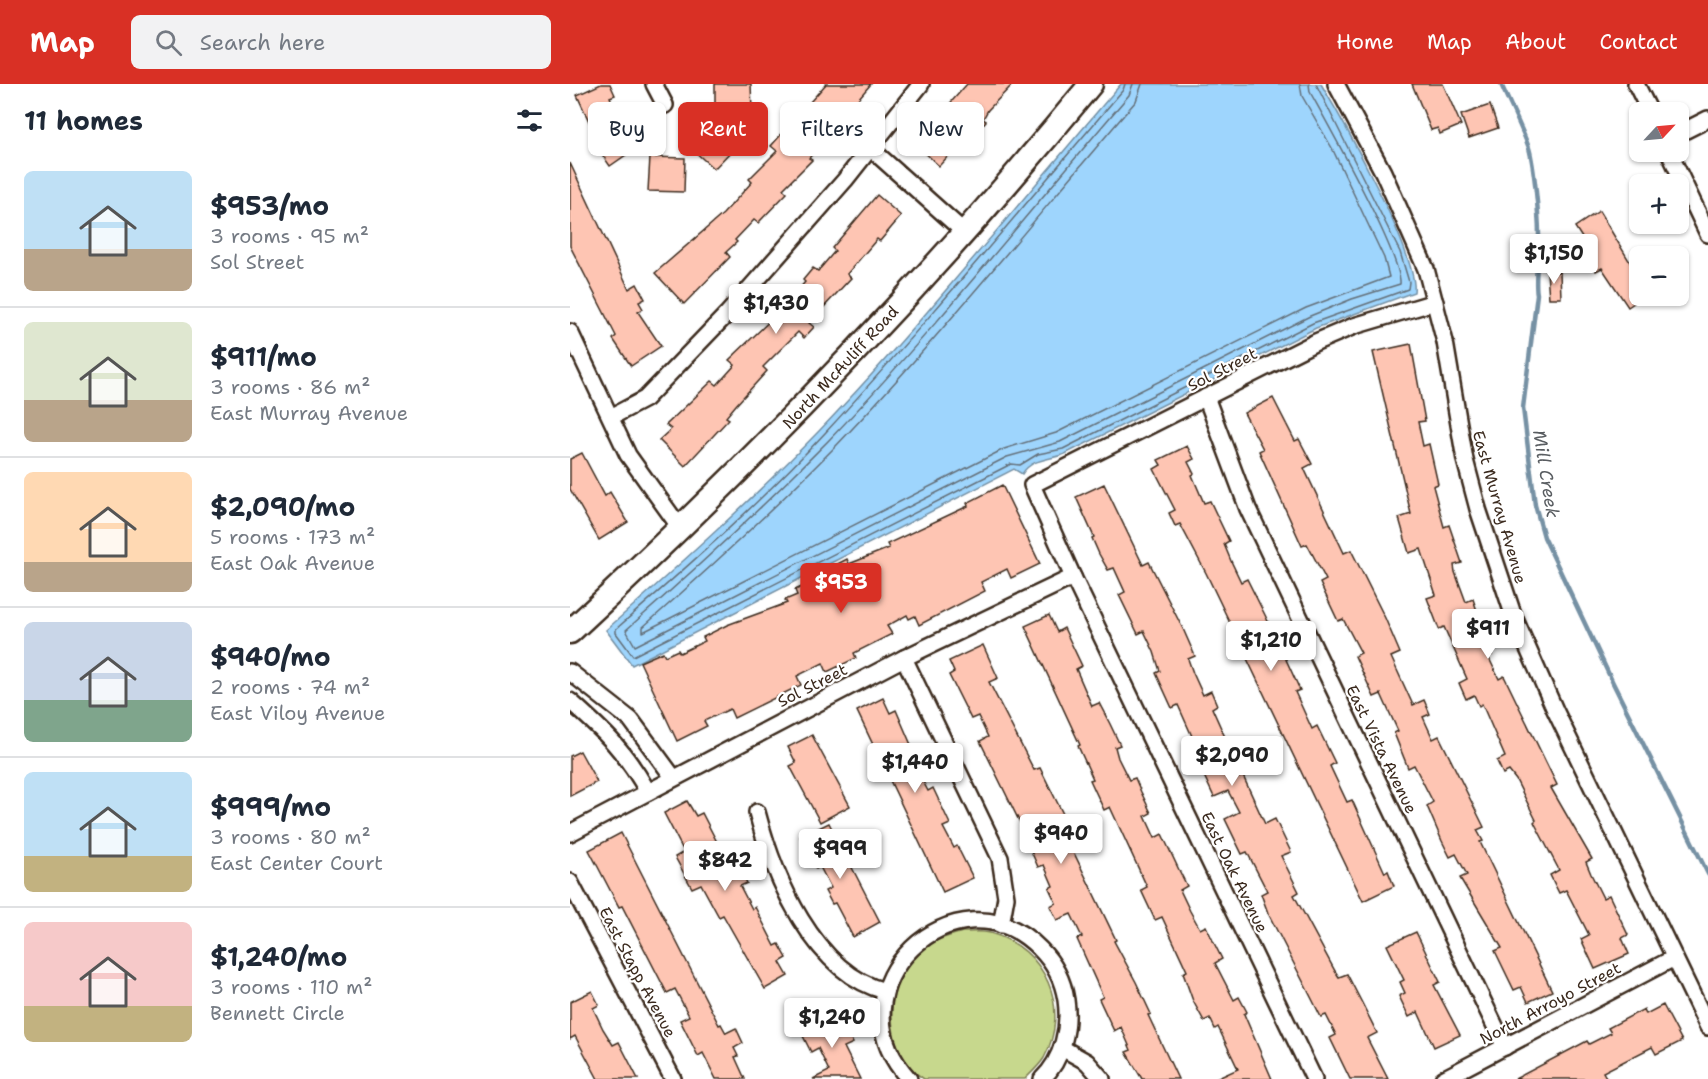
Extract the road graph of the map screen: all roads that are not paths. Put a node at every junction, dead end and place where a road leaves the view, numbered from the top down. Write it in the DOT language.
graph roads {
  1 [pos="654,84"];
  2 [pos="921,84"];
  3 [pos="1091,84"];
  4 [pos="1336,84"];
  5 [pos="1636,84"];
  6 [pos="663,102"];
  7 [pos="1645,102"];
  8 [pos="1708,119"];
  9 [pos="885,128"];
  10 [pos="1689,128"];
  11 [pos="862,156"];
  12 [pos="879,156"];
  13 [pos="1673,162"];
  14 [pos="963,231"];
  15 [pos="1708,234"];
  16 [pos="1435,302"];
  17 [pos="570,332"];
  18 [pos="1206,397"];
  19 [pos="611,417"];
  20 [pos="1032,485"];
  21 [pos="681,529"];
  22 [pos="1073,577"];
  23 [pos="570,632"];
  24 [pos="904,658"];
  25 [pos="570,672"];
  26 [pos="570,701"];
  27 [pos="673,777"];
  28 [pos="648,792"];
  29 [pos="757,812"];
  30 [pos="570,833"];
  31 [pos="570,882"];
  32 [pos="1001,925"];
  33 [pos="1674,958"];
  34 [pos="885,991"];
  35 [pos="1708,1027"];
  36 [pos="1505,1047"];
  37 [pos="1062,1048"];
  38 [pos="673,1079"];
  39 [pos="909,1079"];
  40 [pos="1042,1079"];
  41 [pos="1102,1079"];
  42 [pos="1314,1079"];
  43 [pos="1443,1079"];
  1 -- 6 [label="street"];
  2 -- 9 [label="street"];
  3 -- 14 [label="street, North McAuliff Road"];
  4 -- 16 [label="street, East Murray Avenue"];
  5 -- 7 [label="street"];
  8 -- 10 [label="street"];
  11 -- 19 [label="street"];
  12 -- 14 [label="street"];
  13 -- 15 [label="street"];
  14 -- 21 [label="street, North McAuliff Road"];
  16 -- 18 [label="street, Sol Street"];
  16 -- 33 [label="street, East Murray Avenue"];
  17 -- 19 [label="street"];
  18 -- 20 [label="street, Sol Street"];
  18 -- 36 [label="street, East Vista Avenue"];
  19 -- 21 [label="street"];
  20 -- 22 [label="street, East Oak Avenue"];
  21 -- 23 [label="street, North McAuliff Road"];
  22 -- 24 [label="street, Sol Street"];
  22 -- 42 [label="street, East Oak Avenue"];
  24 -- 27 [label="street, Sol Street"];
  24 -- 32 [label="street"];
  25 -- 27 [label="street"];
  26 -- 28 [label="street"];
  27 -- 28 [label="street, Sol Street"];
  28 -- 30 [label="street, Sol Street"];
  29 -- 34 [label="street"];
  31 -- 38 [label="street, East Stapp Avenue"];
  32 -- 34 [label="street"];
  32 -- 37 [label="street"];
  33 -- 35 [label="street, East Murray Avenue"];
  33 -- 36 [label="street, North Arroyo Street"];
  34 -- 39 [label="street"];
  36 -- 43 [label="street, North Arroyo Street"];
  37 -- 40 [label="street"];
  37 -- 41 [label="street"];
}
